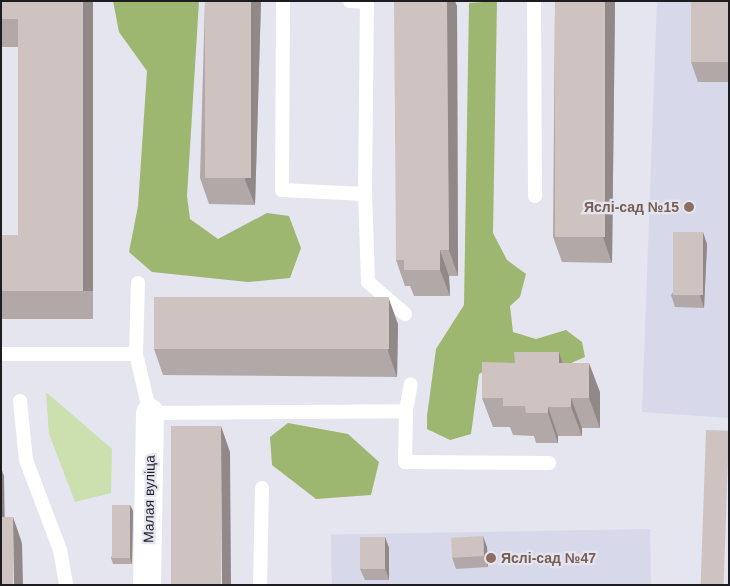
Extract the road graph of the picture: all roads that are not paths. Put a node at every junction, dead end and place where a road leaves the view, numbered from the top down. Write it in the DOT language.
graph roads {
  1 [pos="283,1"];
  2 [pos="350,1"];
  3 [pos="534,1"];
  4 [pos="365,194"];
  5 [pos="535,196"];
  6 [pos="138,283"];
  7 [pos="405,314"];
  8 [pos="1,354"];
  9 [pos="136,354"];
  10 [pos="411,384"];
  11 [pos="20,401"];
  12 [pos="406,411"];
  13 [pos="150,414"];
  14 [pos="549,462"];
  15 [pos="262,488"];
  16 [pos="66,585"];
  17 [pos="147,585"];
  18 [pos="260,585"];
  1 -- 4 [label="lane"];
  2 -- 4 [label="lane"];
  3 -- 5 [label="lane"];
  4 -- 7 [label="lane"];
  6 -- 9 [label="lane"];
  8 -- 9 [label="lane"];
  9 -- 13 [label="lane"];
  10 -- 12 [label="lane"];
  11 -- 16 [label="lane"];
  12 -- 13 [label="lane"];
  12 -- 14 [label="lane"];
  13 -- 17 [label="street, Малая вуліца"];
  15 -- 18 [label="lane"];
}
